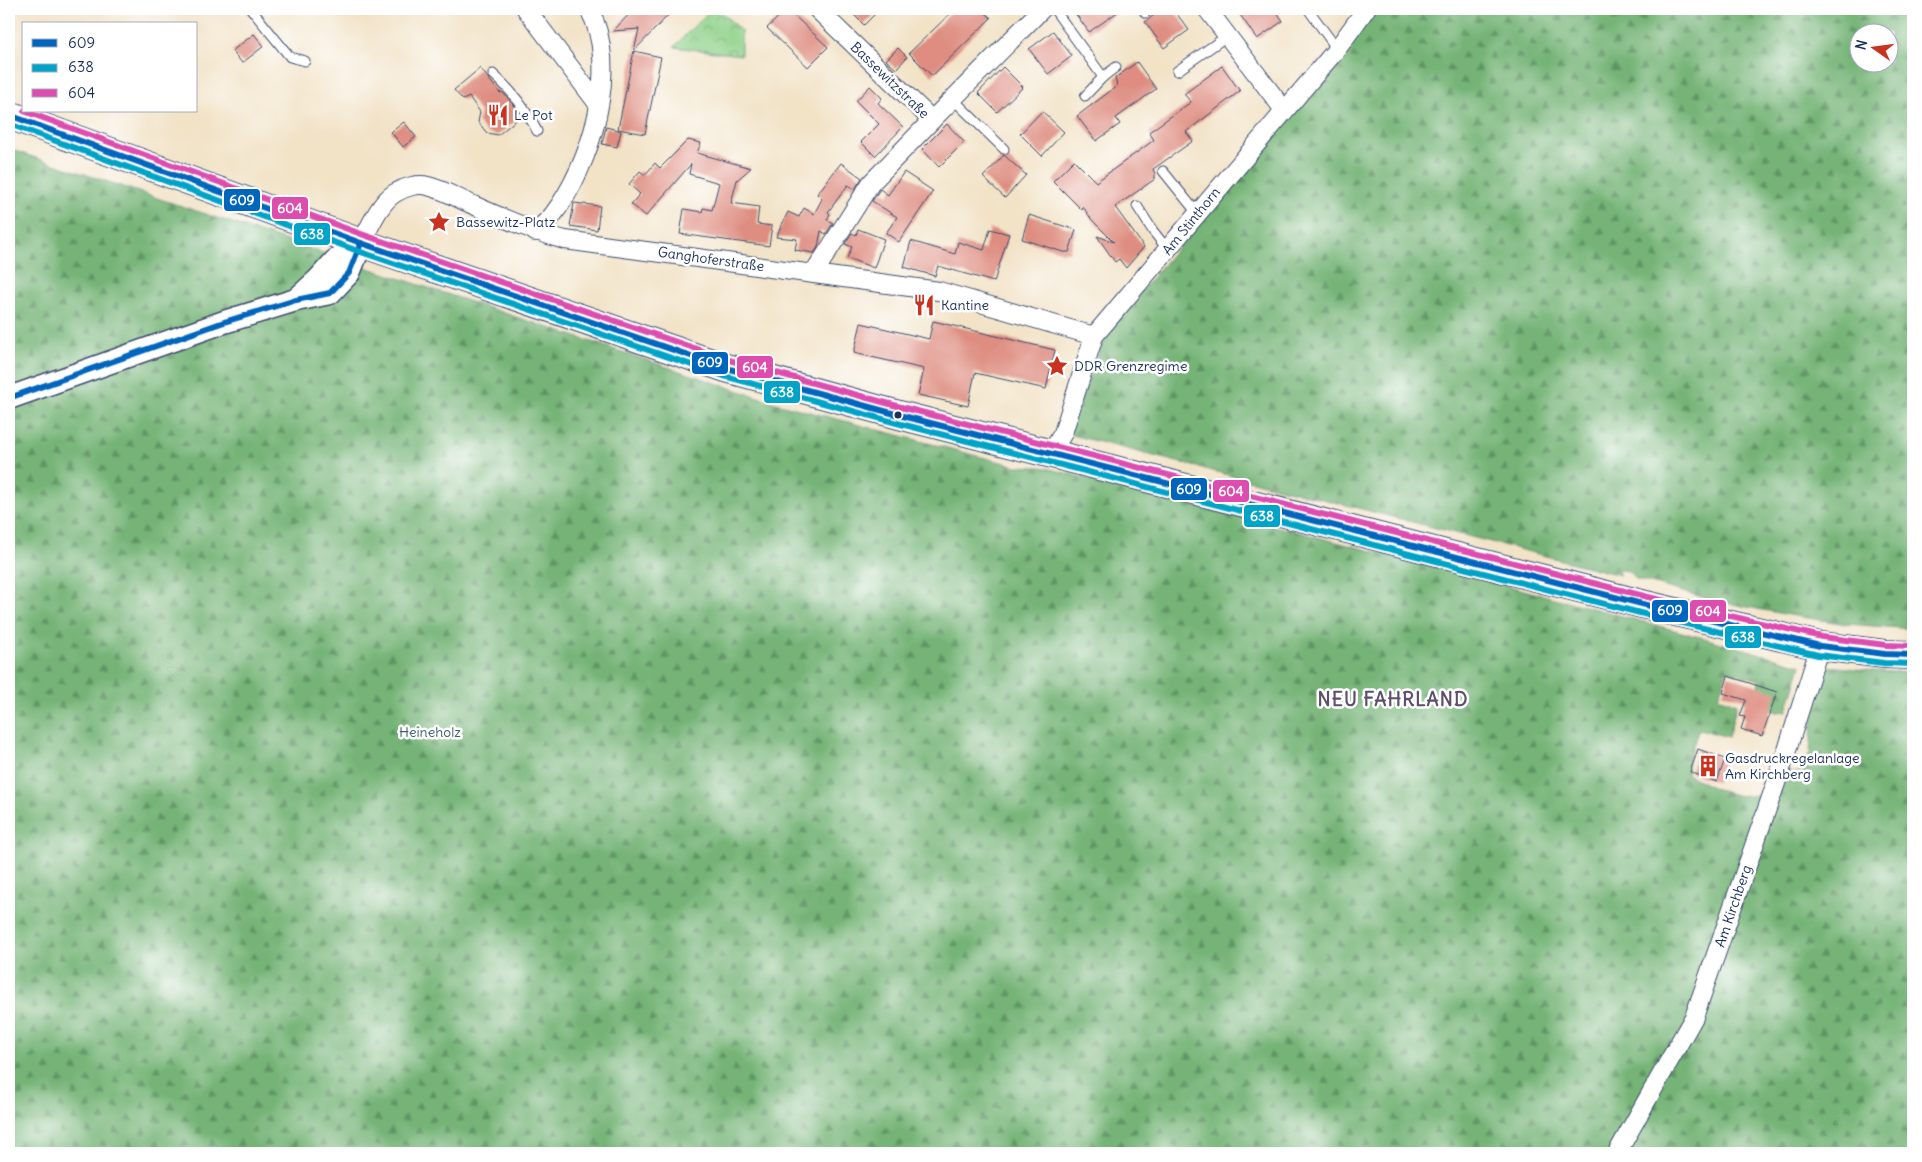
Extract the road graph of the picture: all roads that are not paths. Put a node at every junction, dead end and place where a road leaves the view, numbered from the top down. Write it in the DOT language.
graph roads {
  1 [pos="251,9"];
  2 [pos="526,9"];
  3 [pos="589,9"];
  4 [pos="817,9"];
  5 [pos="1042,9"];
  6 [pos="1054,9"];
  7 [pos="1207,9"];
  8 [pos="1308,9"];
  9 [pos="1366,9"];
  10 [pos="1227,36"];
  11 [pos="1337,49"];
  12 [pos="305,61"];
  13 [pos="1116,67"];
  14 [pos="1177,71"];
  15 [pos="493,74"];
  16 [pos="1103,77"];
  17 [pos="1085,96"];
  18 [pos="954,100"];
  19 [pos="598,104"];
  20 [pos="1284,110"];
  21 [pos="9,115"];
  22 [pos="932,120"];
  23 [pos="537,131"];
  24 [pos="1004,149"];
  25 [pos="1163,171"];
  26 [pos="1137,206"];
  27 [pos="1198,213"];
  28 [pos="535,232"];
  29 [pos="361,243"];
  30 [pos="1168,250"];
  31 [pos="814,273"];
  32 [pos="1094,336"];
  33 [pos="9,398"];
  34 [pos="1051,453"];
  35 [pos="1820,646"];
  36 [pos="1913,655"];
  37 [pos="1617,1153"];
  1 -- 12 [label="lane"];
  2 -- 19 [label="street"];
  3 -- 19 [label="street"];
  4 -- 22 [label="street, Bassewitzstraße"];
  5 -- 18 [label="street"];
  6 -- 16 [label="lane"];
  7 -- 10 [label="street"];
  8 -- 11 [label="lane"];
  9 -- 11 [label="street, Am Stinthorn"];
  10 -- 14 [label="lane"];
  10 -- 20 [label="street"];
  11 -- 20 [label="street, Am Stinthorn"];
  13 -- 16 [label="lane"];
  15 -- 23 [label="lane"];
  16 -- 17 [label="lane"];
  18 -- 22 [label="street"];
  18 -- 24 [label="lane"];
  19 -- 28 [label="street"];
  20 -- 27 [label="street, Am Stinthorn"];
  21 -- 29 [label="main road"];
  22 -- 31 [label="street, Bassewitzstraße"];
  25 -- 27 [label="lane"];
  26 -- 30 [label="lane"];
  27 -- 30 [label="street, Am Stinthorn"];
  28 -- 29 [label="street, Ganghoferstraße"];
  28 -- 31 [label="street, Ganghoferstraße"];
  29 -- 33 [label="street"];
  29 -- 34 [label="main road"];
  30 -- 32 [label="street, Am Stinthorn"];
  31 -- 32 [label="street, Ganghoferstraße"];
  32 -- 34 [label="street, Am Stinthorn"];
  34 -- 35 [label="main road"];
  35 -- 36 [label="main road"];
  35 -- 37 [label="street, Am Kirchberg"];
}
